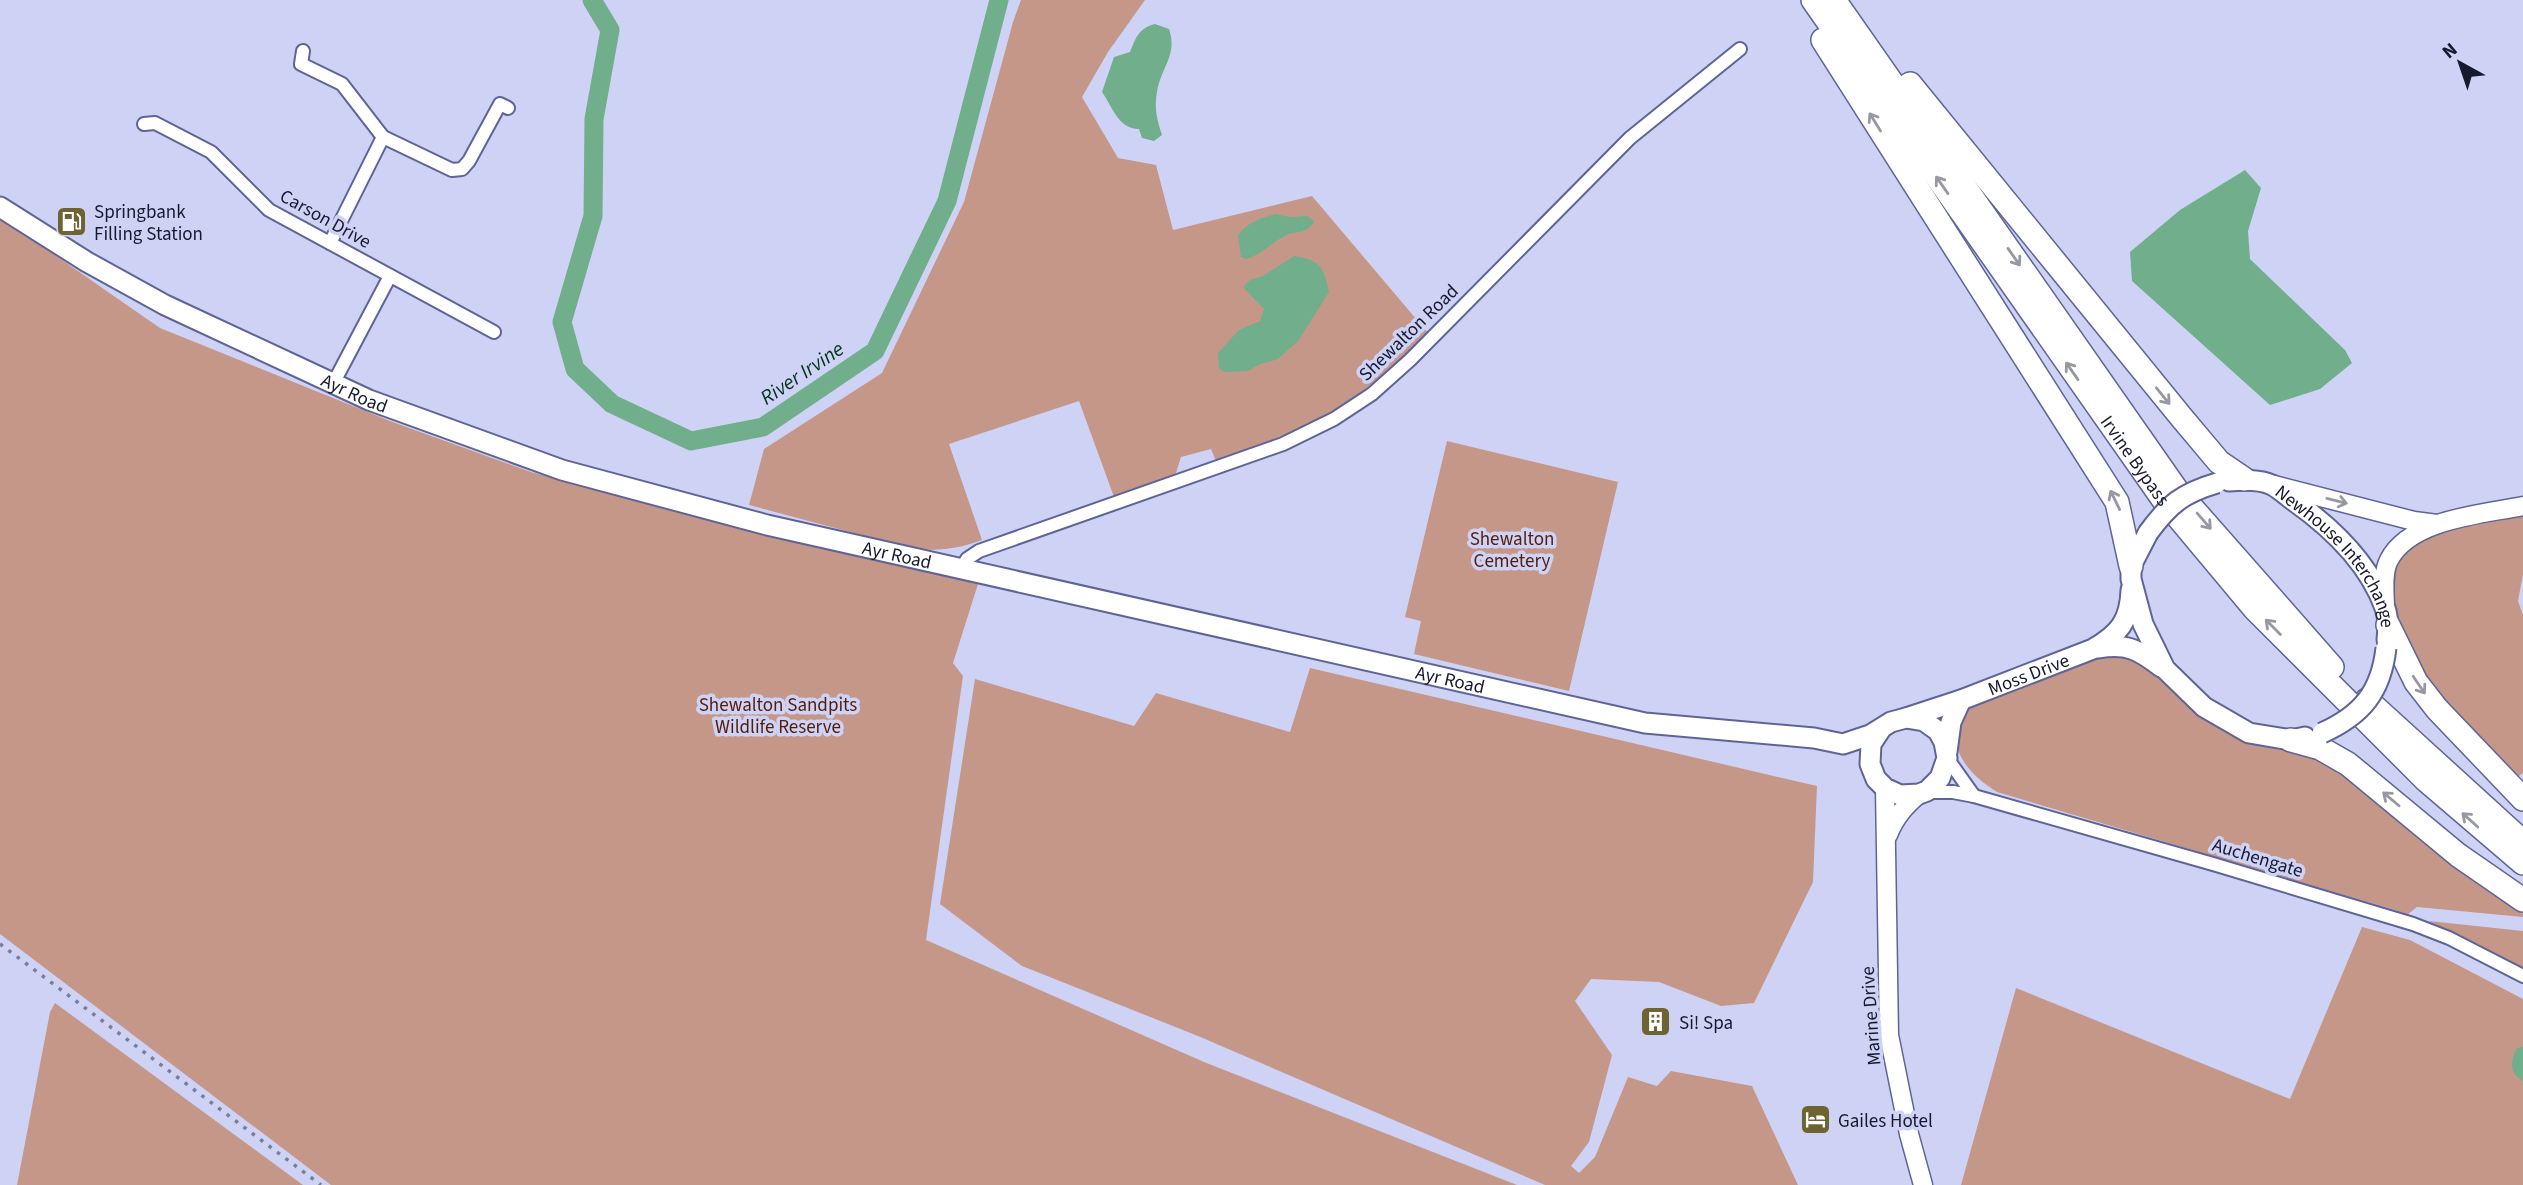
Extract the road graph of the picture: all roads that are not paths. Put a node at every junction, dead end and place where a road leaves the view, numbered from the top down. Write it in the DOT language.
graph roads {
  1 [pos="1798,0"];
  2 [pos="1813,0"];
  3 [pos="1834,0"];
  4 [pos="1843,0"];
  5 [pos="1740,50"];
  6 [pos="303,51"];
  7 [pos="508,107"];
  8 [pos="144,124"];
  9 [pos="383,137"];
  10 [pos="0,207"];
  11 [pos="330,243"];
  12 [pos="390,276"];
  13 [pos="494,332"];
  14 [pos="334,382"];
  15 [pos="2244,480"];
  16 [pos="2271,484"];
  17 [pos="2523,506"];
  18 [pos="2437,524"];
  19 [pos="961,569"];
  20 [pos="2131,572"];
  21 [pos="2387,617"];
  22 [pos="2093,649"];
  23 [pos="2165,669"];
  24 [pos="1961,700"];
  25 [pos="1906,718"];
  26 [pos="1881,729"];
  27 [pos="2291,740"];
  28 [pos="1843,744"];
  29 [pos="1947,757"];
  30 [pos="1881,784"];
  31 [pos="1922,793"];
  32 [pos="1974,796"];
  33 [pos="2523,799"];
  34 [pos="1885,841"];
  35 [pos="2523,842"];
  36 [pos="2523,863"];
  37 [pos="2523,900"];
  38 [pos="2523,976"];
  39 [pos="1923,1185"];
  20 -- 1 [label="highway, one-way"];
  36 -- 2 [label="highway, Irvine Bypass, one-way"];
  3 -- 35 [label="highway, Irvine Bypass, one-way"];
  4 -- 15 [label="highway, one-way"];
  5 -- 19 [label="street, Shewalton Road"];
  6 -- 9 [label="street"];
  7 -- 9 [label="street"];
  8 -- 11 [label="street, Carson Drive"];
  9 -- 11 [label="street"];
  10 -- 14 [label="main road, Ayr Road"];
  11 -- 12 [label="street, Carson Drive"];
  12 -- 13 [label="street, Carson Drive"];
  12 -- 14 [label="street"];
  14 -- 19 [label="main road, Ayr Road"];
  15 -- 16 [label="main road, Newhouse Interchange"];
  15 -- 20 [label="main road, Newhouse Interchange, bridge"];
  16 -- 18 [label="street, one-way"];
  16 -- 21 [label="main road, Newhouse Interchange"];
  17 -- 18 [label="street"];
  18 -- 21 [label="street"];
  19 -- 28 [label="main road, Ayr Road"];
  20 -- 22 [label="main road, Moss Drive"];
  20 -- 23 [label="main road, Newhouse Interchange"];
  21 -- 27 [label="main road, Newhouse Interchange, bridge"];
  21 -- 33 [label="highway, one-way"];
  22 -- 23 [label="main road, Moss Drive"];
  22 -- 24 [label="main road, Moss Drive"];
  23 -- 27 [label="main road, Newhouse Interchange"];
  24 -- 25 [label="main road, Moss Drive"];
  24 -- 29 [label="main road, Moss Drive"];
  25 -- 26 [label="main road"];
  25 -- 29 [label="main road"];
  26 -- 28 [label="main road"];
  26 -- 30 [label="main road"];
  37 -- 27 [label="highway, one-way"];
  28 -- 30 [label="main road"];
  29 -- 31 [label="main road"];
  29 -- 32 [label="street"];
  30 -- 31 [label="main road"];
  30 -- 34 [label="street, Marine Drive"];
  31 -- 32 [label="street, Auchengate"];
  31 -- 34 [label="street"];
  32 -- 38 [label="street, Auchengate"];
  34 -- 39 [label="street, Marine Drive"];
}
